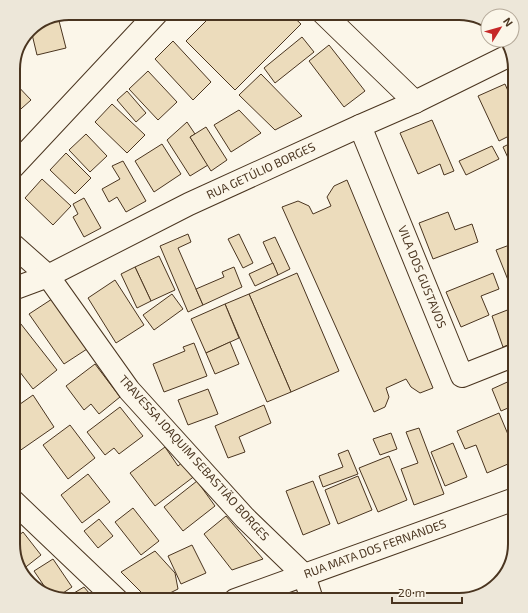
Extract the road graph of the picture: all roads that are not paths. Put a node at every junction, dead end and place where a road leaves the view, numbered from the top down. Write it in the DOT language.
graph roads {
  1 [pos="151,20"];
  2 [pos="330,20"];
  3 [pos="506,57"];
  4 [pos="415,102"];
  5 [pos="360,126"];
  6 [pos="20,160"];
  7 [pos="20,251"];
  8 [pos="48,276"];
  9 [pos="20,286"];
  10 [pos="508,358"];
  11 [pos="508,501"];
  12 [pos="20,508"];
  13 [pos="304,575"];
  14 [pos="110,593"];
  15 [pos="254,593"];
  16 [pos="310,593"];
  1 -- 6 [label="street"];
  2 -- 4 [label="street"];
  3 -- 4 [label="street, RUA GETÚLIO BORGES"];
  4 -- 5 [label="street, RUA GETÚLIO BORGES"];
  5 -- 8 [label="street, RUA GETÚLIO BORGES"];
  5 -- 10 [label="street, VILA DOS GUSTAVOS"];
  7 -- 8 [label="street, TRAVESSA JOAQUIM SEBASTIÃO BORGES"];
  8 -- 9 [label="street, RUA GETÚLIO BORGES"];
  8 -- 13 [label="street, TRAVESSA JOAQUIM SEBASTIÃO BORGES"];
  11 -- 13 [label="street, RUA MATA DOS FERNANDES"];
  12 -- 14 [label="street"];
  13 -- 15 [label="street, RUA MATA DOS FERNANDES"];
  13 -- 16 [label="street"];
}
